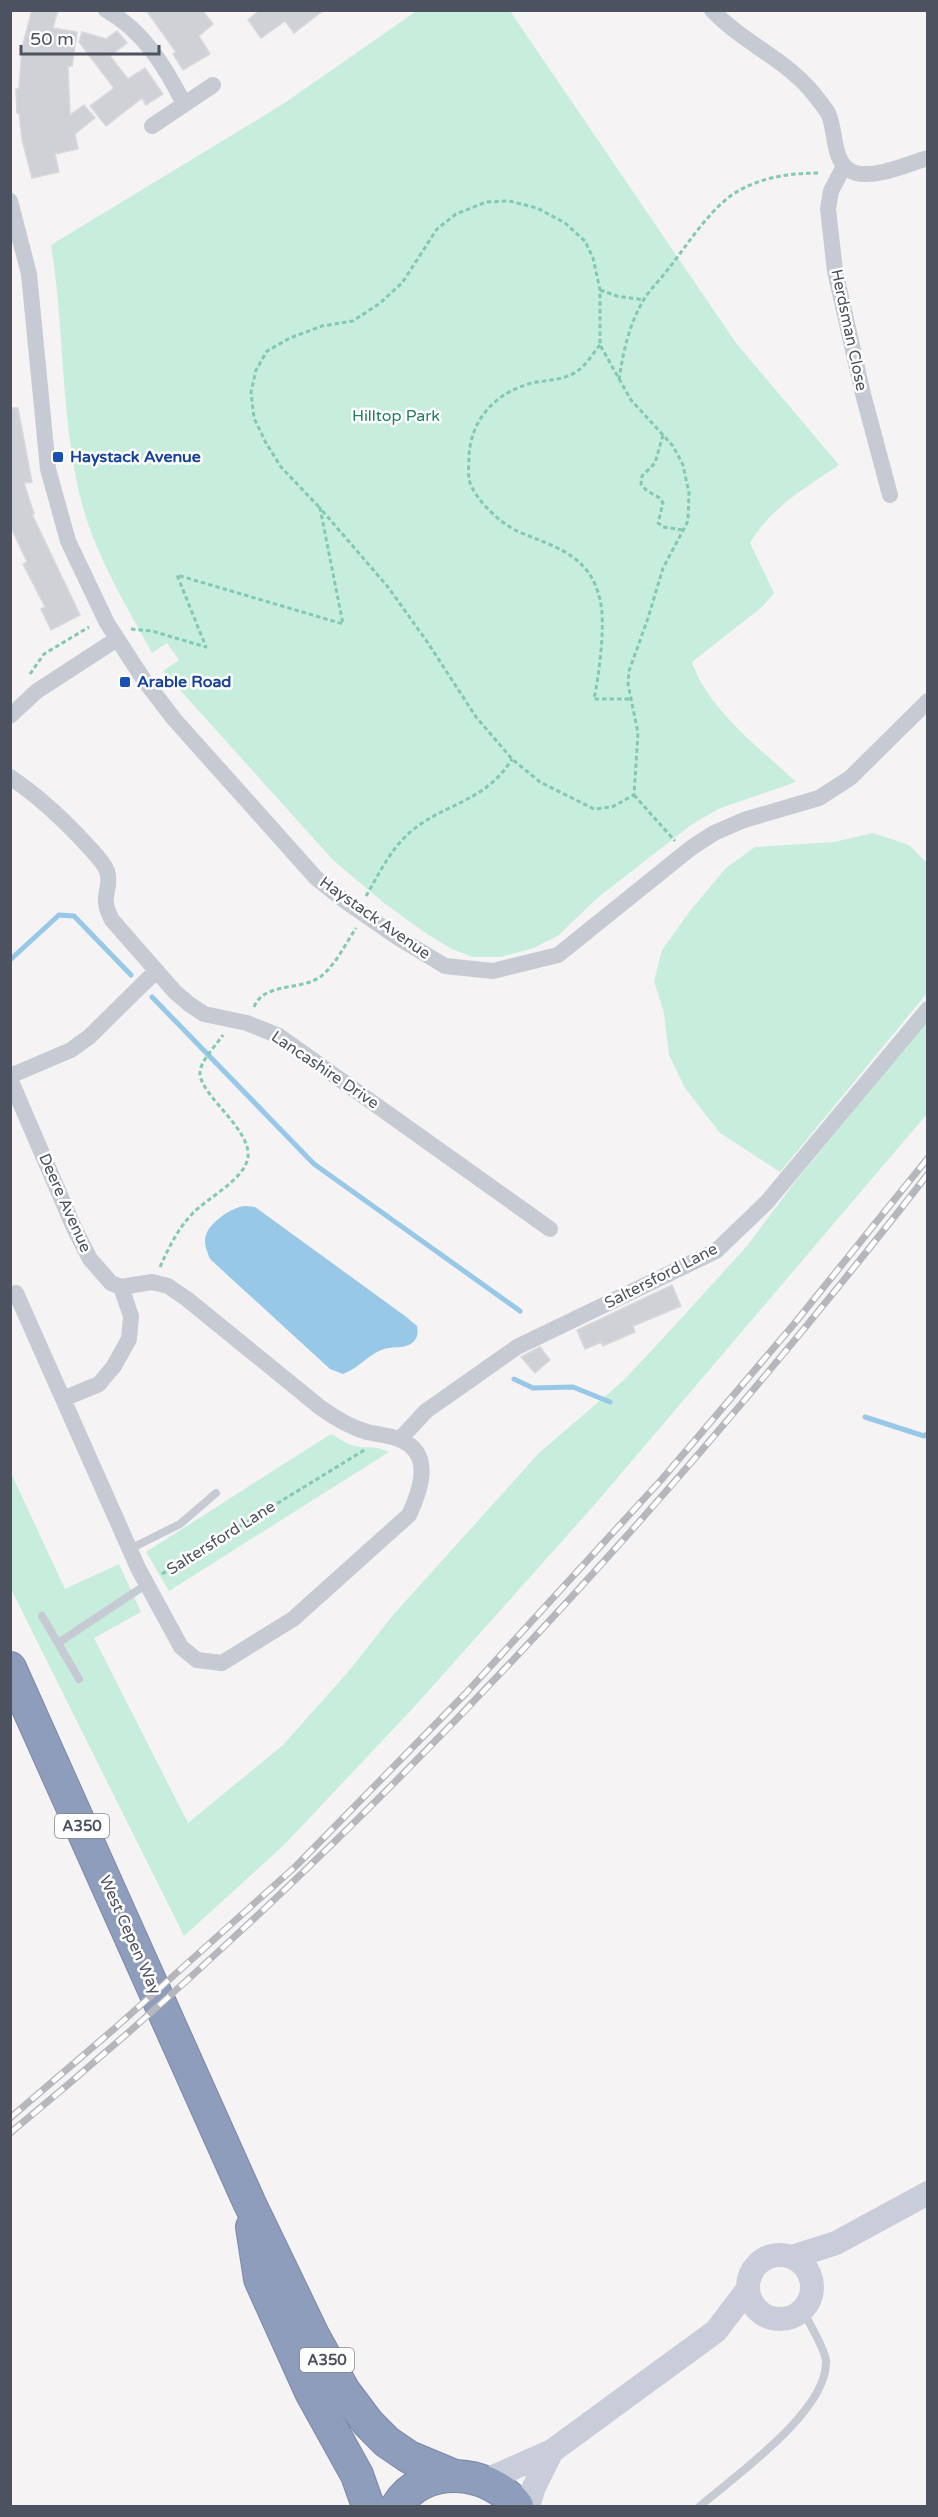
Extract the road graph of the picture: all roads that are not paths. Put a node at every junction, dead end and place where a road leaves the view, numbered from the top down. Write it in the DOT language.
graph roads {
  1 [pos="106,10"];
  2 [pos="712,10"];
  3 [pos="213,85"];
  4 [pos="184,104"];
  5 [pos="152,126"];
  6 [pos="927,158"];
  7 [pos="844,166"];
  8 [pos="10,201"];
  9 [pos="890,495"];
  10 [pos="117,639"];
  11 [pos="927,701"];
  12 [pos="10,716"];
  13 [pos="10,777"];
  14 [pos="156,971"];
  15 [pos="927,1009"];
  16 [pos="10,1078"];
  17 [pos="550,1229"];
  18 [pos="121,1287"];
  19 [pos="15,1293"];
  20 [pos="63,1399"];
  21 [pos="392,1437"];
  22 [pos="216,1493"];
  23 [pos="130,1549"];
  24 [pos="147,1584"];
  25 [pos="42,1616"];
  26 [pos="58,1643"];
  27 [pos="10,1668"];
  28 [pos="79,1679"];
  29 [pos="927,2193"];
  30 [pos="249,2202"];
  31 [pos="836,2243"];
  32 [pos="792,2257"];
  33 [pos="811,2276"];
  34 [pos="748,2289"];
  35 [pos="803,2311"];
  36 [pos="769,2318"];
  37 [pos="716,2331"];
  38 [pos="552,2451"];
  39 [pos="452,2475"];
  40 [pos="484,2481"];
  41 [pos="368,2506"];
  42 [pos="397,2506"];
  43 [pos="517,2506"];
  44 [pos="528,2506"];
  45 [pos="700,2506"];
  1 -- 4 [label="street"];
  2 -- 7 [label="street"];
  3 -- 4 [label="street"];
  4 -- 5 [label="street"];
  6 -- 7 [label="street"];
  7 -- 9 [label="street, Herdsman Close"];
  8 -- 10 [label="street, Haystack Avenue"];
  10 -- 11 [label="street, Haystack Avenue"];
  10 -- 12 [label="street"];
  13 -- 14 [label="street, Lancashire Drive"];
  14 -- 16 [label="street"];
  14 -- 17 [label="street, Lancashire Drive"];
  15 -- 21 [label="street, Saltersford Lane"];
  16 -- 18 [label="street, Deere Avenue"];
  18 -- 20 [label="street"];
  18 -- 21 [label="street"];
  19 -- 20 [label="street"];
  20 -- 23 [label="street"];
  21 -- 24 [label="street"];
  22 -- 23 [label="lane"];
  23 -- 24 [label="street"];
  24 -- 26 [label="lane"];
  25 -- 26 [label="lane"];
  26 -- 28 [label="lane"];
  27 -- 30 [label="highway, West Cepen Way / A350"];
  29 -- 31 [label="street"];
  30 -- 39 [label="highway, West Cepen Way / A350"];
  30 -- 41 [label="highway, West Cepen Way / A350"];
  31 -- 32 [label="street"];
  31 -- 33 [label="street"];
  32 -- 33 [label="street"];
  32 -- 34 [label="street"];
  33 -- 35 [label="street"];
  34 -- 36 [label="street"];
  34 -- 37 [label="street"];
  35 -- 36 [label="street"];
  35 -- 45 [label="lane"];
  36 -- 37 [label="street"];
  37 -- 38 [label="street"];
  38 -- 40 [label="street"];
  38 -- 44 [label="street"];
  39 -- 40 [label="highway"];
  39 -- 42 [label="highway"];
  40 -- 43 [label="highway"];
}
